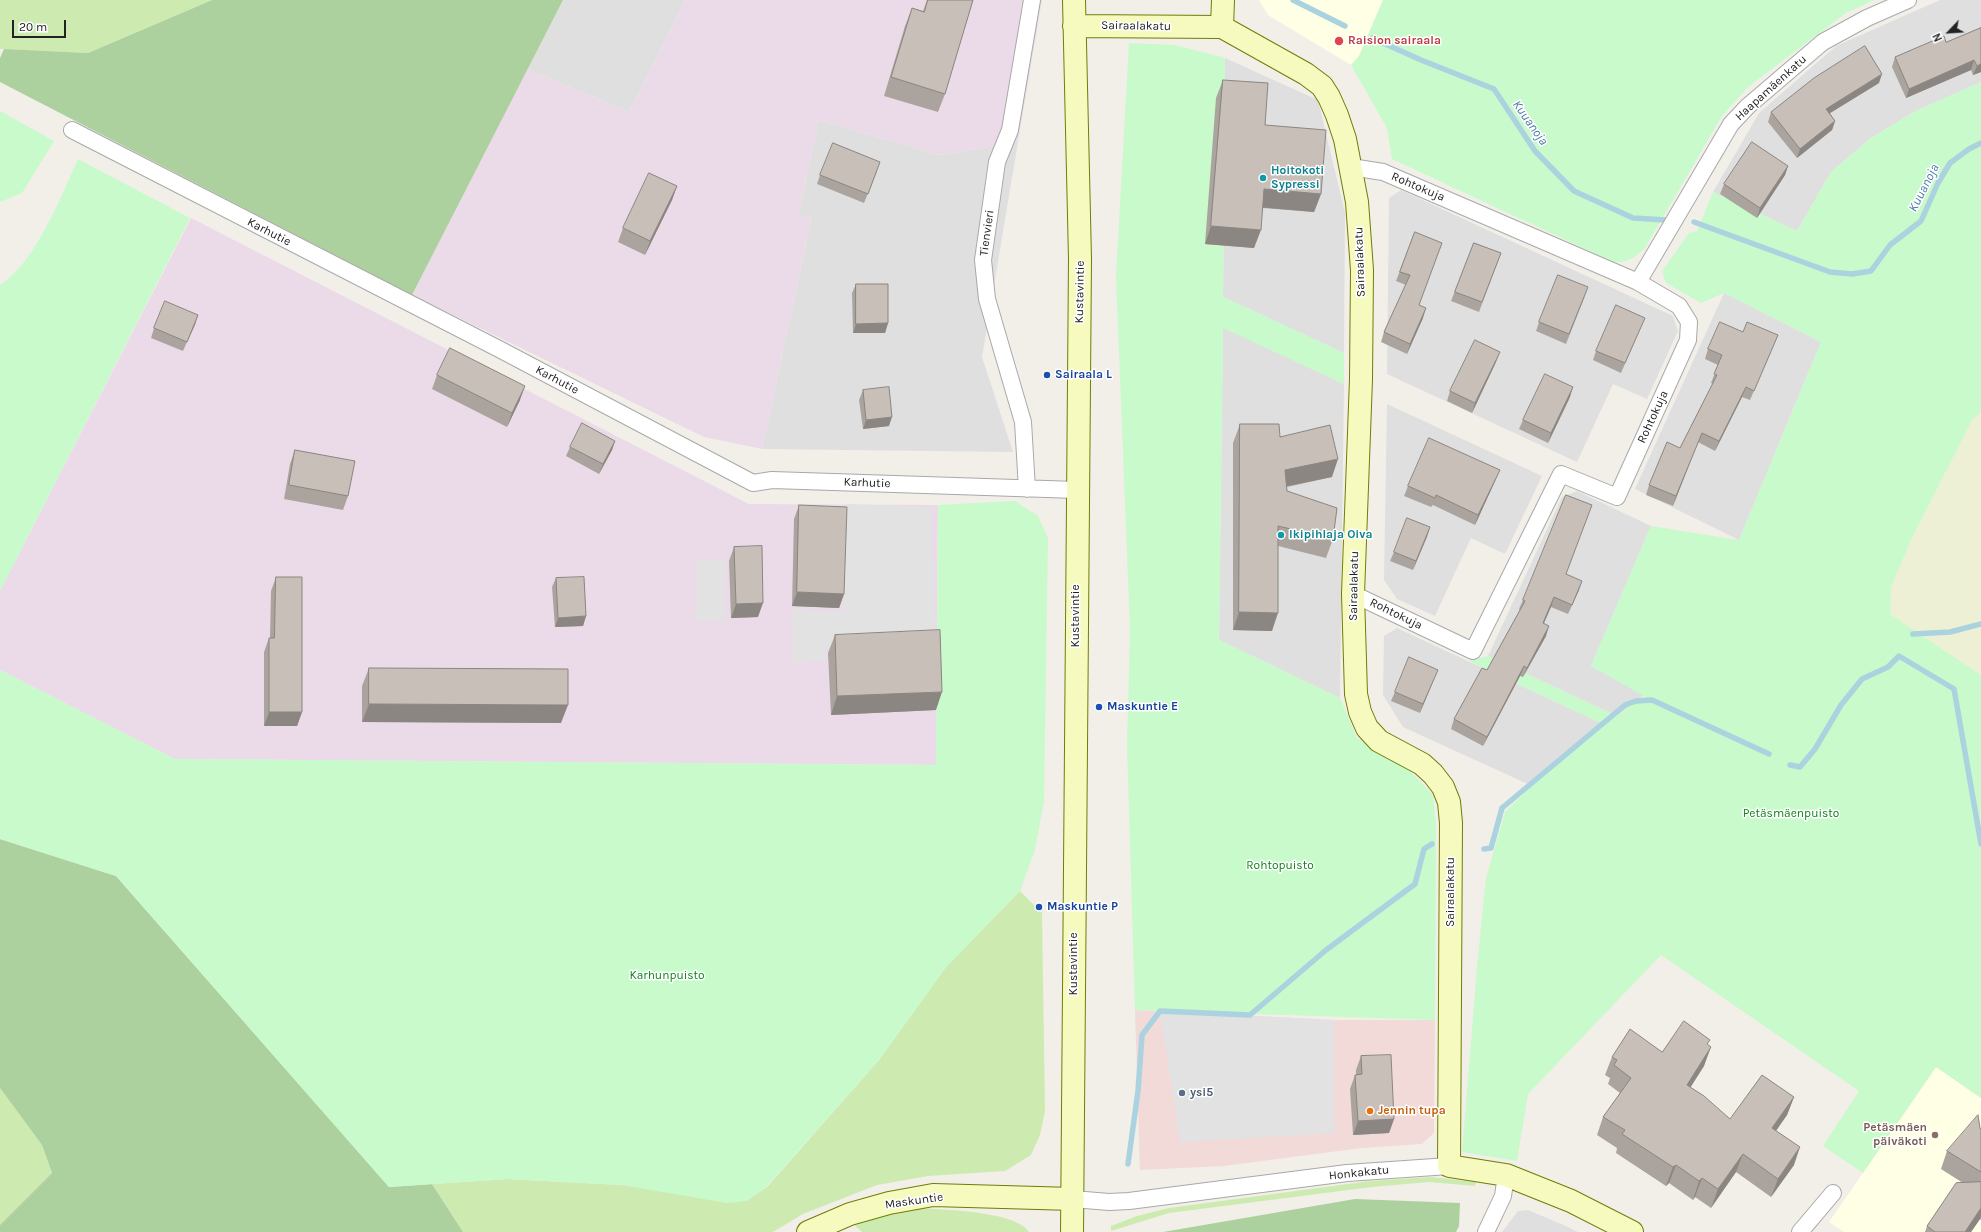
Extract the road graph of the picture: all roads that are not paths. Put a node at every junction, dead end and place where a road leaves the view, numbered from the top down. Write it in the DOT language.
graph roads {
  1 [pos="1032,0"];
  2 [pos="1074,0"];
  3 [pos="1223,0"];
  4 [pos="1908,0"];
  5 [pos="1074,26"];
  6 [pos="1222,27"];
  7 [pos="72,130"];
  8 [pos="1351,167"];
  9 [pos="1638,282"];
  10 [pos="1027,488"];
  11 [pos="1077,490"];
  12 [pos="1353,594"];
  13 [pos="1449,1166"];
  14 [pos="1506,1175"];
  15 [pos="1833,1193"];
  16 [pos="1073,1199"];
  17 [pos="808,1232"];
  18 [pos="1072,1232"];
  19 [pos="1486,1232"];
  20 [pos="1632,1232"];
  21 [pos="1800,1232"];
  1 -- 10 [label="street, Tienvieri"];
  2 -- 5 [label="street, Kustavintie"];
  3 -- 6 [label="street"];
  4 -- 9 [label="street, Haapamäenkatu"];
  5 -- 6 [label="street, Sairaalakatu"];
  5 -- 11 [label="street, Kustavintie"];
  6 -- 8 [label="street, Sairaalakatu"];
  7 -- 10 [label="street, Karhutie"];
  8 -- 9 [label="street, Rohtokuja"];
  8 -- 12 [label="street, Sairaalakatu"];
  9 -- 12 [label="street, Rohtokuja"];
  10 -- 11 [label="street, Karhutie"];
  11 -- 16 [label="street, Kustavintie"];
  12 -- 13 [label="street, Sairaalakatu"];
  13 -- 14 [label="street, Honkakatu"];
  13 -- 16 [label="street, Honkakatu"];
  14 -- 19 [label="street"];
  14 -- 20 [label="street, Honkakatu"];
  15 -- 21 [label="street"];
  16 -- 17 [label="street, Maskuntie"];
  16 -- 18 [label="street, Kustavintie"];
}
